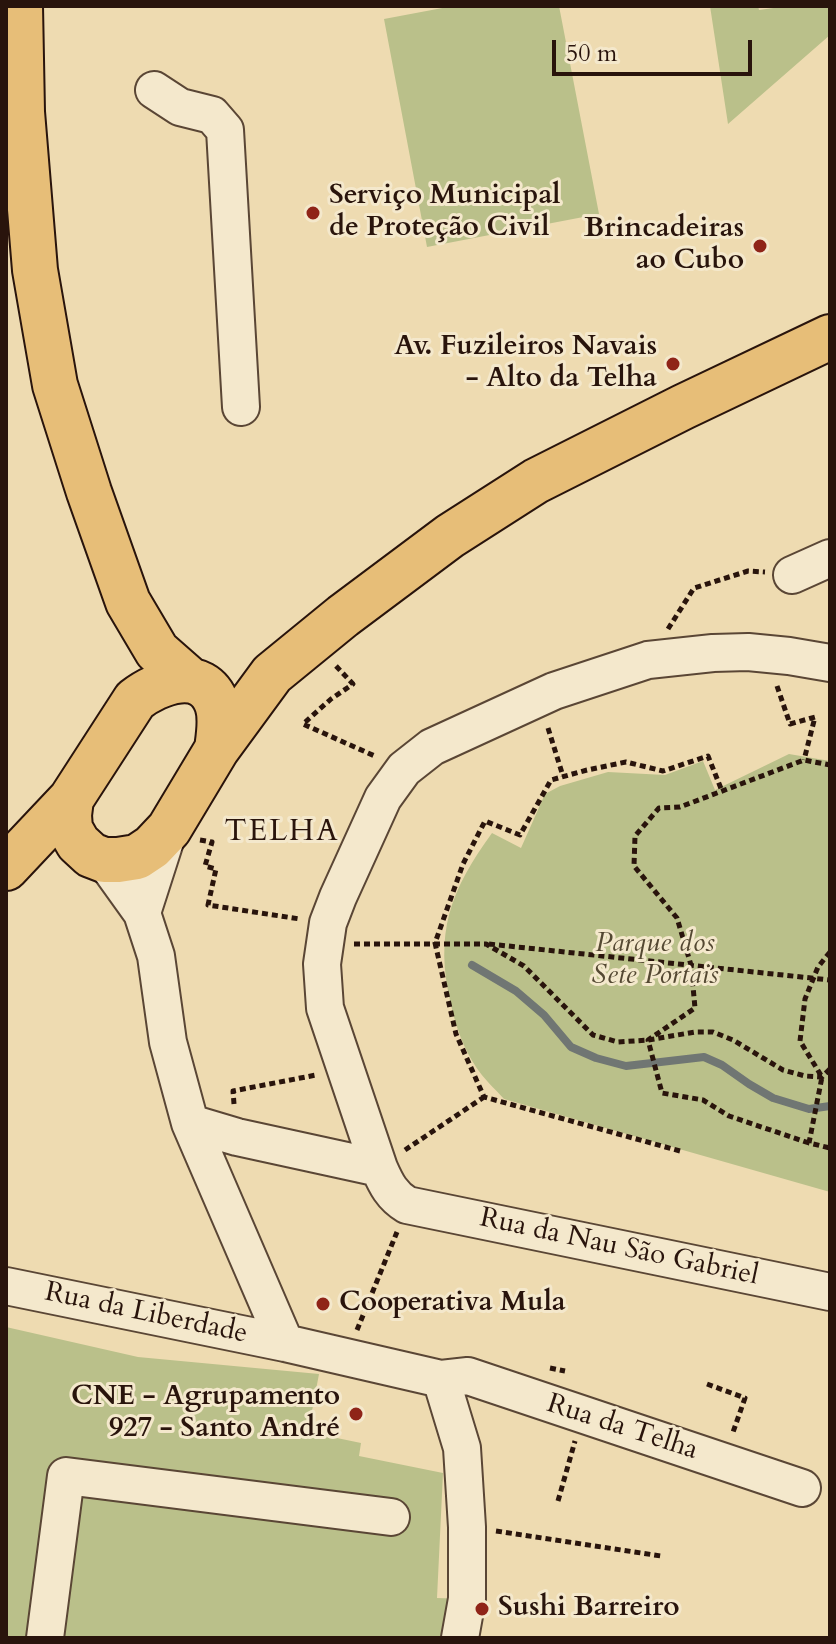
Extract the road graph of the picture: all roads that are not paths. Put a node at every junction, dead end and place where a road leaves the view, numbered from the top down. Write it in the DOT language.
graph roads {
  1 [pos="20,6"];
  2 [pos="154,90"];
  3 [pos="830,337"];
  4 [pos="241,407"];
  5 [pos="830,558"];
  6 [pos="792,575"];
  7 [pos="128,602"];
  8 [pos="830,663"];
  9 [pos="272,674"];
  10 [pos="199,684"];
  11 [pos="135,700"];
  12 [pos="217,749"];
  13 [pos="71,799"];
  14 [pos="186,829"];
  15 [pos="97,858"];
  16 [pos="8,865"];
  17 [pos="142,913"];
  18 [pos="190,1123"];
  19 [pos="379,1168"];
  20 [pos="6,1286"];
  21 [pos="830,1292"];
  22 [pos="285,1343"];
  23 [pos="347,1357"];
  24 [pos="441,1379"];
  25 [pos="802,1488"];
  26 [pos="391,1517"];
  27 [pos="45,1638"];
  28 [pos="460,1638"];
  1 -- 7 [label="main road"];
  2 -- 4 [label="street"];
  3 -- 9 [label="main road"];
  5 -- 6 [label="street"];
  7 -- 10 [label="main road"];
  7 -- 11 [label="main road"];
  8 -- 19 [label="street"];
  9 -- 10 [label="main road"];
  9 -- 12 [label="main road"];
  10 -- 11 [label="main road"];
  10 -- 12 [label="main road"];
  11 -- 13 [label="main road"];
  12 -- 14 [label="main road"];
  13 -- 15 [label="main road"];
  13 -- 16 [label="main road"];
  14 -- 15 [label="main road"];
  14 -- 17 [label="street"];
  15 -- 16 [label="main road"];
  15 -- 17 [label="street"];
  17 -- 18 [label="street"];
  18 -- 19 [label="street"];
  18 -- 22 [label="street"];
  19 -- 21 [label="street, Rua da Nau São Gabriel"];
  20 -- 22 [label="street, Rua da Liberdade"];
  22 -- 23 [label="street, Rua da Liberdade"];
  23 -- 24 [label="street, Rua da Telha"];
  24 -- 25 [label="street, Rua da Telha"];
  24 -- 28 [label="street"];
  26 -- 27 [label="street"];
}
